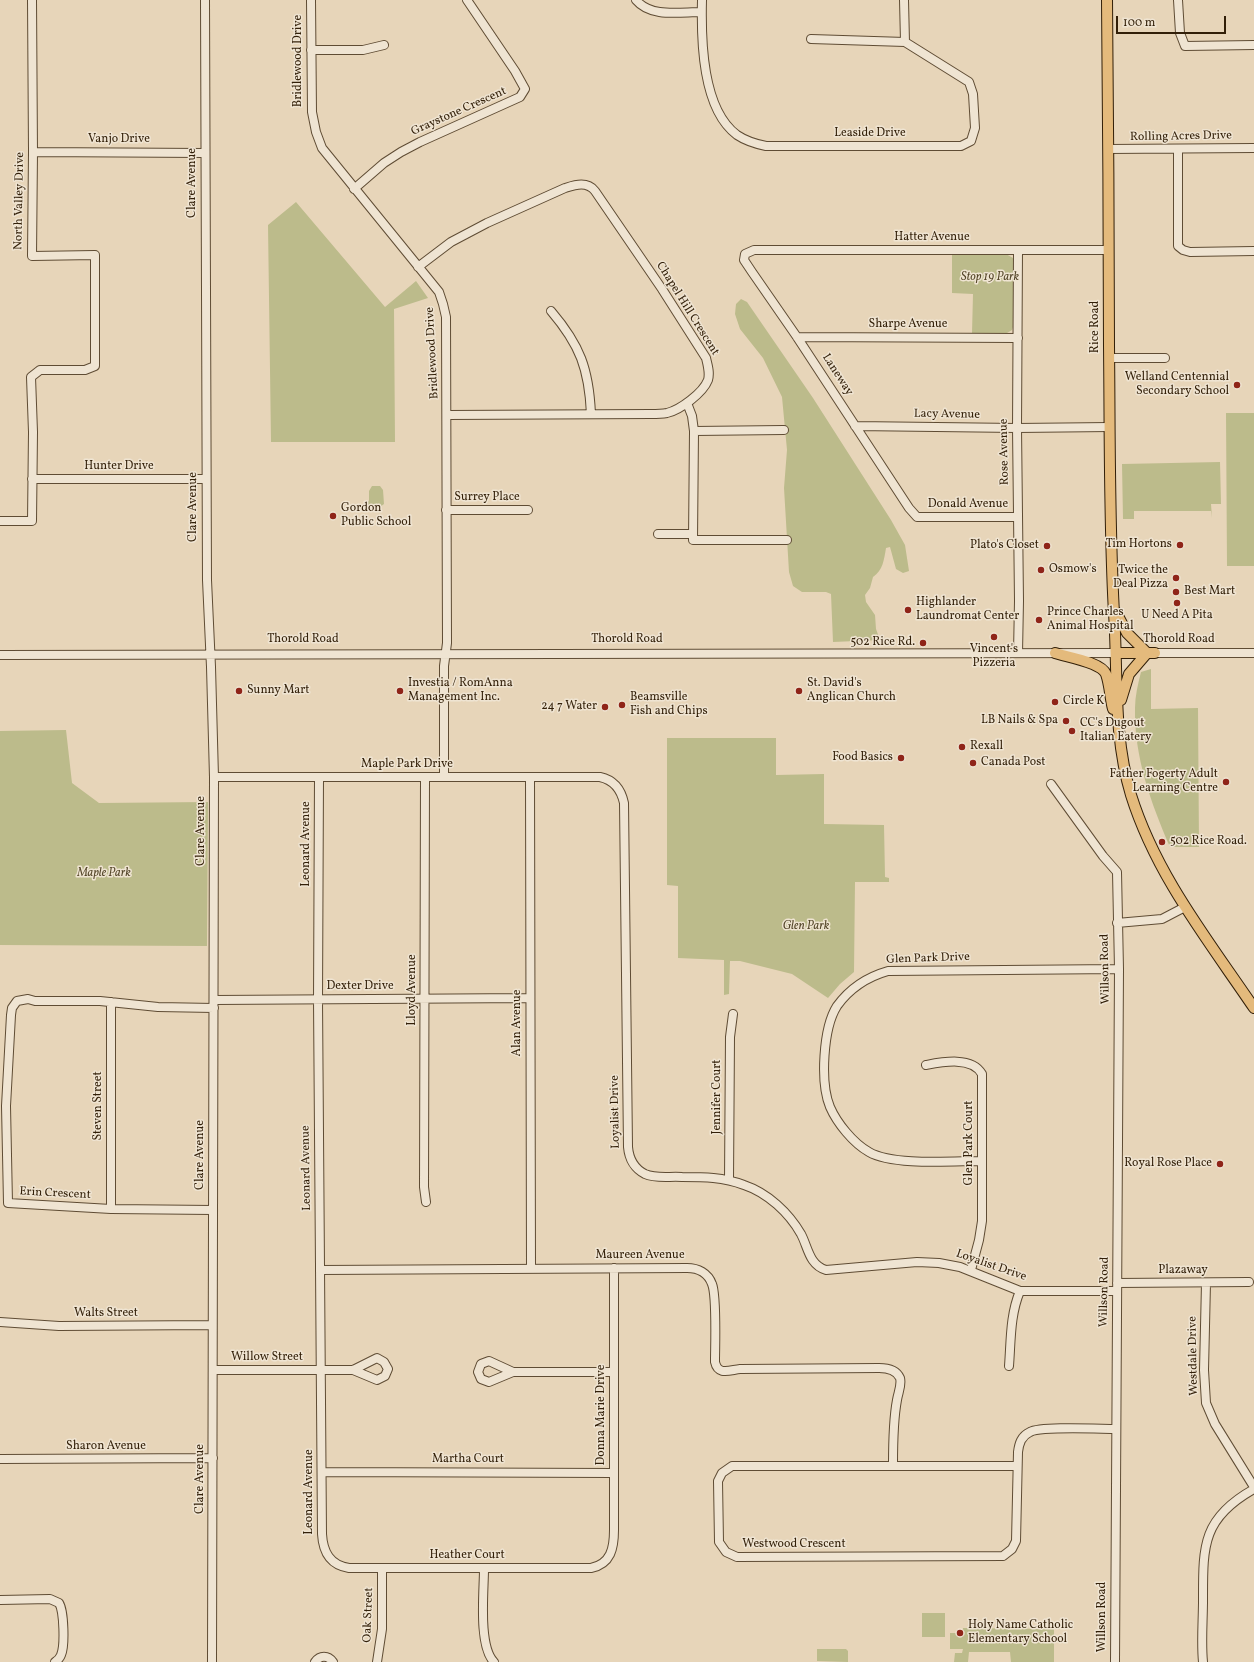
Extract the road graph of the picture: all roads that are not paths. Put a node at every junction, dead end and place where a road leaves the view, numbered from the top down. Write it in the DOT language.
graph roads {
  1 [pos="32,0"];
  2 [pos="205,0"];
  3 [pos="311,0"];
  4 [pos="467,0"];
  5 [pos="636,0"];
  6 [pos="702,0"];
  7 [pos="904,0"];
  8 [pos="1107,0"];
  9 [pos="1178,0"];
  10 [pos="701,12"];
  11 [pos="811,39"];
  12 [pos="905,42"];
  13 [pos="384,45"];
  14 [pos="1254,45"];
  15 [pos="311,50"];
  16 [pos="1254,148"];
  17 [pos="1108,149"];
  18 [pos="1178,149"];
  19 [pos="33,152"];
  20 [pos="205,153"];
  21 [pos="354,189"];
  22 [pos="754,250"];
  23 [pos="1109,250"];
  24 [pos="1018,251"];
  25 [pos="1254,251"];
  26 [pos="418,267"];
  27 [pos="551,311"];
  28 [pos="797,337"];
  29 [pos="1018,338"];
  30 [pos="1110,358"];
  31 [pos="1165,358"];
  32 [pos="687,403"];
  33 [pos="591,414"];
  34 [pos="447,415"];
  35 [pos="855,426"];
  36 [pos="1110,427"];
  37 [pos="1017,428"];
  38 [pos="784,430"];
  39 [pos="694,431"];
  40 [pos="32,479"];
  41 [pos="206,479"];
  42 [pos="446,510"];
  43 [pos="528,510"];
  44 [pos="917,517"];
  45 [pos="1018,517"];
  46 [pos="0,521"];
  47 [pos="658,534"];
  48 [pos="693,534"];
  49 [pos="787,540"];
  50 [pos="1114,609"];
  51 [pos="446,653"];
  52 [pos="1018,653"];
  53 [pos="1055,653"];
  54 [pos="1116,653"];
  55 [pos="1151,653"];
  56 [pos="1254,653"];
  57 [pos="210,654"];
  58 [pos="0,655"];
  59 [pos="1118,722"];
  60 [pos="214,777"];
  61 [pos="319,777"];
  62 [pos="425,777"];
  63 [pos="444,777"];
  64 [pos="530,777"];
  65 [pos="600,777"];
  66 [pos="1051,784"];
  67 [pos="1185,907"];
  68 [pos="1117,923"];
  69 [pos="1119,969"];
  70 [pos="530,998"];
  71 [pos="425,999"];
  72 [pos="318,1000"];
  73 [pos="111,1002"];
  74 [pos="214,1004"];
  75 [pos="1254,1008"];
  76 [pos="733,1014"];
  77 [pos="926,1065"];
  78 [pos="982,1161"];
  79 [pos="729,1180"];
  80 [pos="426,1202"];
  81 [pos="111,1209"];
  82 [pos="213,1210"];
  83 [pos="614,1268"];
  84 [pos="531,1269"];
  85 [pos="320,1270"];
  86 [pos="971,1270"];
  87 [pos="1249,1282"];
  88 [pos="1206,1283"];
  89 [pos="1116,1287"];
  90 [pos="1020,1291"];
  91 [pos="0,1322"];
  92 [pos="212,1325"];
  93 [pos="1009,1366"];
  94 [pos="213,1370"];
  95 [pos="321,1370"];
  96 [pos="353,1370"];
  97 [pos="513,1372"];
  98 [pos="614,1372"];
  99 [pos="1116,1429"];
  100 [pos="213,1458"];
  101 [pos="0,1460"];
  102 [pos="893,1465"];
  103 [pos="1017,1466"];
  104 [pos="322,1472"];
  105 [pos="614,1473"];
  106 [pos="1254,1488"];
  107 [pos="328,1557"];
  108 [pos="606,1560"];
  109 [pos="382,1568"];
  110 [pos="484,1569"];
  111 [pos="0,1600"];
  112 [pos="59,1661"];
  113 [pos="212,1662"];
  114 [pos="315,1662"];
  115 [pos="333,1662"];
  116 [pos="377,1662"];
  117 [pos="494,1662"];
  118 [pos="1115,1662"];
  119 [pos="1203,1662"];
  1 -- 19 [label="street, North Valley Drive"];
  2 -- 20 [label="street, Clare Avenue"];
  3 -- 15 [label="street, Bridlewood Drive"];
  4 -- 21 [label="street, Graystone Crescent"];
  5 -- 10 [label="street"];
  6 -- 10 [label="street, Leaside Drive"];
  7 -- 12 [label="street"];
  8 -- 17 [label="main road, Rice Road"];
  9 -- 14 [label="street"];
  10 -- 12 [label="street, Leaside Drive"];
  11 -- 12 [label="street"];
  13 -- 15 [label="street"];
  15 -- 21 [label="street, Bridlewood Drive"];
  16 -- 18 [label="street, Rolling Acres Drive"];
  17 -- 18 [label="street, Rolling Acres Drive"];
  17 -- 23 [label="main road, Rice Road"];
  18 -- 25 [label="street"];
  19 -- 20 [label="street, Vanjo Drive"];
  19 -- 40 [label="street, North Valley Drive"];
  20 -- 41 [label="street, Clare Avenue"];
  21 -- 26 [label="street, Bridlewood Drive"];
  22 -- 24 [label="street, Hatter Avenue"];
  22 -- 28 [label="street, Laneway"];
  23 -- 24 [label="street, Hatter Avenue"];
  23 -- 30 [label="main road, Rice Road"];
  24 -- 29 [label="street, Rose Avenue"];
  26 -- 32 [label="street, Chapel Hill Crescent"];
  26 -- 34 [label="street, Bridlewood Drive"];
  27 -- 33 [label="street"];
  28 -- 29 [label="street, Sharpe Avenue"];
  28 -- 35 [label="street, Laneway"];
  29 -- 37 [label="street, Rose Avenue"];
  30 -- 31 [label="street"];
  30 -- 36 [label="main road, Rice Road"];
  32 -- 33 [label="street, Chapel Hill Crescent"];
  32 -- 39 [label="street"];
  33 -- 34 [label="street, Chapel Hill Crescent"];
  34 -- 42 [label="street, Bridlewood Drive"];
  35 -- 37 [label="street, Lacy Avenue"];
  35 -- 44 [label="street, Laneway"];
  36 -- 37 [label="street, Lacy Avenue"];
  36 -- 50 [label="main road, Rice Road"];
  37 -- 45 [label="street, Rose Avenue"];
  38 -- 39 [label="street"];
  39 -- 48 [label="street"];
  40 -- 41 [label="street, Hunter Drive"];
  40 -- 46 [label="street, North Valley Drive"];
  41 -- 57 [label="street, Clare Avenue"];
  42 -- 43 [label="street, Surrey Place"];
  42 -- 51 [label="street, Bridlewood Drive"];
  44 -- 45 [label="street, Donald Avenue"];
  45 -- 52 [label="street, Rose Avenue"];
  47 -- 48 [label="street"];
  48 -- 49 [label="street"];
  50 -- 54 [label="main road, Rice Road"];
  50 -- 55 [label="main road"];
  51 -- 52 [label="street, Thorold Road"];
  51 -- 57 [label="street, Thorold Road"];
  51 -- 63 [label="street"];
  52 -- 53 [label="street, Thorold Road"];
  53 -- 54 [label="street, Thorold Road"];
  53 -- 59 [label="main road"];
  54 -- 55 [label="main road, Thorold Road"];
  54 -- 59 [label="main road, Rice Road"];
  55 -- 56 [label="street, Thorold Road"];
  55 -- 59 [label="main road"];
  57 -- 58 [label="street, Thorold Road"];
  57 -- 60 [label="street, Clare Avenue"];
  59 -- 67 [label="main road"];
  60 -- 61 [label="street, Maple Park Drive"];
  60 -- 74 [label="street, Clare Avenue"];
  61 -- 62 [label="street, Maple Park Drive"];
  61 -- 72 [label="street, Leonard Avenue"];
  62 -- 63 [label="street, Maple Park Drive"];
  62 -- 71 [label="street, Lloyd Avenue"];
  63 -- 64 [label="street, Maple Park Drive"];
  64 -- 65 [label="street, Maple Park Drive"];
  64 -- 70 [label="street, Alan Avenue"];
  65 -- 79 [label="street, Loyalist Drive"];
  66 -- 68 [label="street, Willson Road"];
  67 -- 68 [label="street"];
  67 -- 75 [label="main road"];
  68 -- 69 [label="street, Willson Road"];
  69 -- 78 [label="street, Glen Park Drive"];
  69 -- 89 [label="street, Willson Road"];
  70 -- 71 [label="street, Dexter Drive"];
  70 -- 84 [label="street, Alan Avenue"];
  71 -- 72 [label="street, Dexter Drive"];
  71 -- 80 [label="street, Lloyd Avenue"];
  72 -- 74 [label="street, Dexter Drive"];
  72 -- 85 [label="street, Leonard Avenue"];
  73 -- 74 [label="street, Erin Crescent"];
  73 -- 81 [label="street, Steven Street"];
  73 -- 81 [label="street, Erin Crescent"];
  74 -- 82 [label="street, Clare Avenue"];
  76 -- 79 [label="street, Jennifer Court"];
  77 -- 78 [label="street, Glen Park Court"];
  78 -- 86 [label="street, Glen Park Court"];
  79 -- 86 [label="street, Loyalist Drive"];
  81 -- 82 [label="street, Erin Crescent"];
  82 -- 92 [label="street, Clare Avenue"];
  83 -- 84 [label="street, Maureen Avenue"];
  83 -- 98 [label="street, Donna Marie Drive"];
  83 -- 102 [label="street, Maureen Avenue"];
  84 -- 85 [label="street, Maureen Avenue"];
  85 -- 95 [label="street, Leonard Avenue"];
  86 -- 90 [label="street, Loyalist Drive"];
  87 -- 88 [label="street, Plazaway"];
  88 -- 89 [label="street, Plazaway"];
  88 -- 106 [label="street, Westdale Drive"];
  89 -- 90 [label="street, Loyalist Drive"];
  89 -- 99 [label="street, Willson Road"];
  90 -- 93 [label="street"];
  91 -- 92 [label="street, Walts Street"];
  92 -- 94 [label="street, Clare Avenue"];
  94 -- 95 [label="street, Willow Street"];
  94 -- 100 [label="street, Clare Avenue"];
  95 -- 96 [label="street, Willow Street"];
  95 -- 104 [label="street, Leonard Avenue"];
  97 -- 98 [label="street"];
  98 -- 105 [label="street, Donna Marie Drive"];
  99 -- 103 [label="street, Westwood Crescent"];
  99 -- 118 [label="street, Willson Road"];
  100 -- 101 [label="street, Sharon Avenue"];
  100 -- 113 [label="street, Clare Avenue"];
  102 -- 103 [label="street, Westwood Crescent"];
  102 -- 103 [label="street, Westwood Crescent"];
  104 -- 105 [label="street, Martha Court"];
  104 -- 107 [label="street, Leonard Avenue"];
  105 -- 108 [label="street, Donna Marie Drive"];
  106 -- 119 [label="street"];
  107 -- 109 [label="street, Heather Court"];
  108 -- 110 [label="street, Heather Court"];
  109 -- 110 [label="street, Heather Court"];
  109 -- 116 [label="street, Oak Street"];
  110 -- 117 [label="street"];
  111 -- 112 [label="street"];
  114 -- 115 [label="street"];
}
